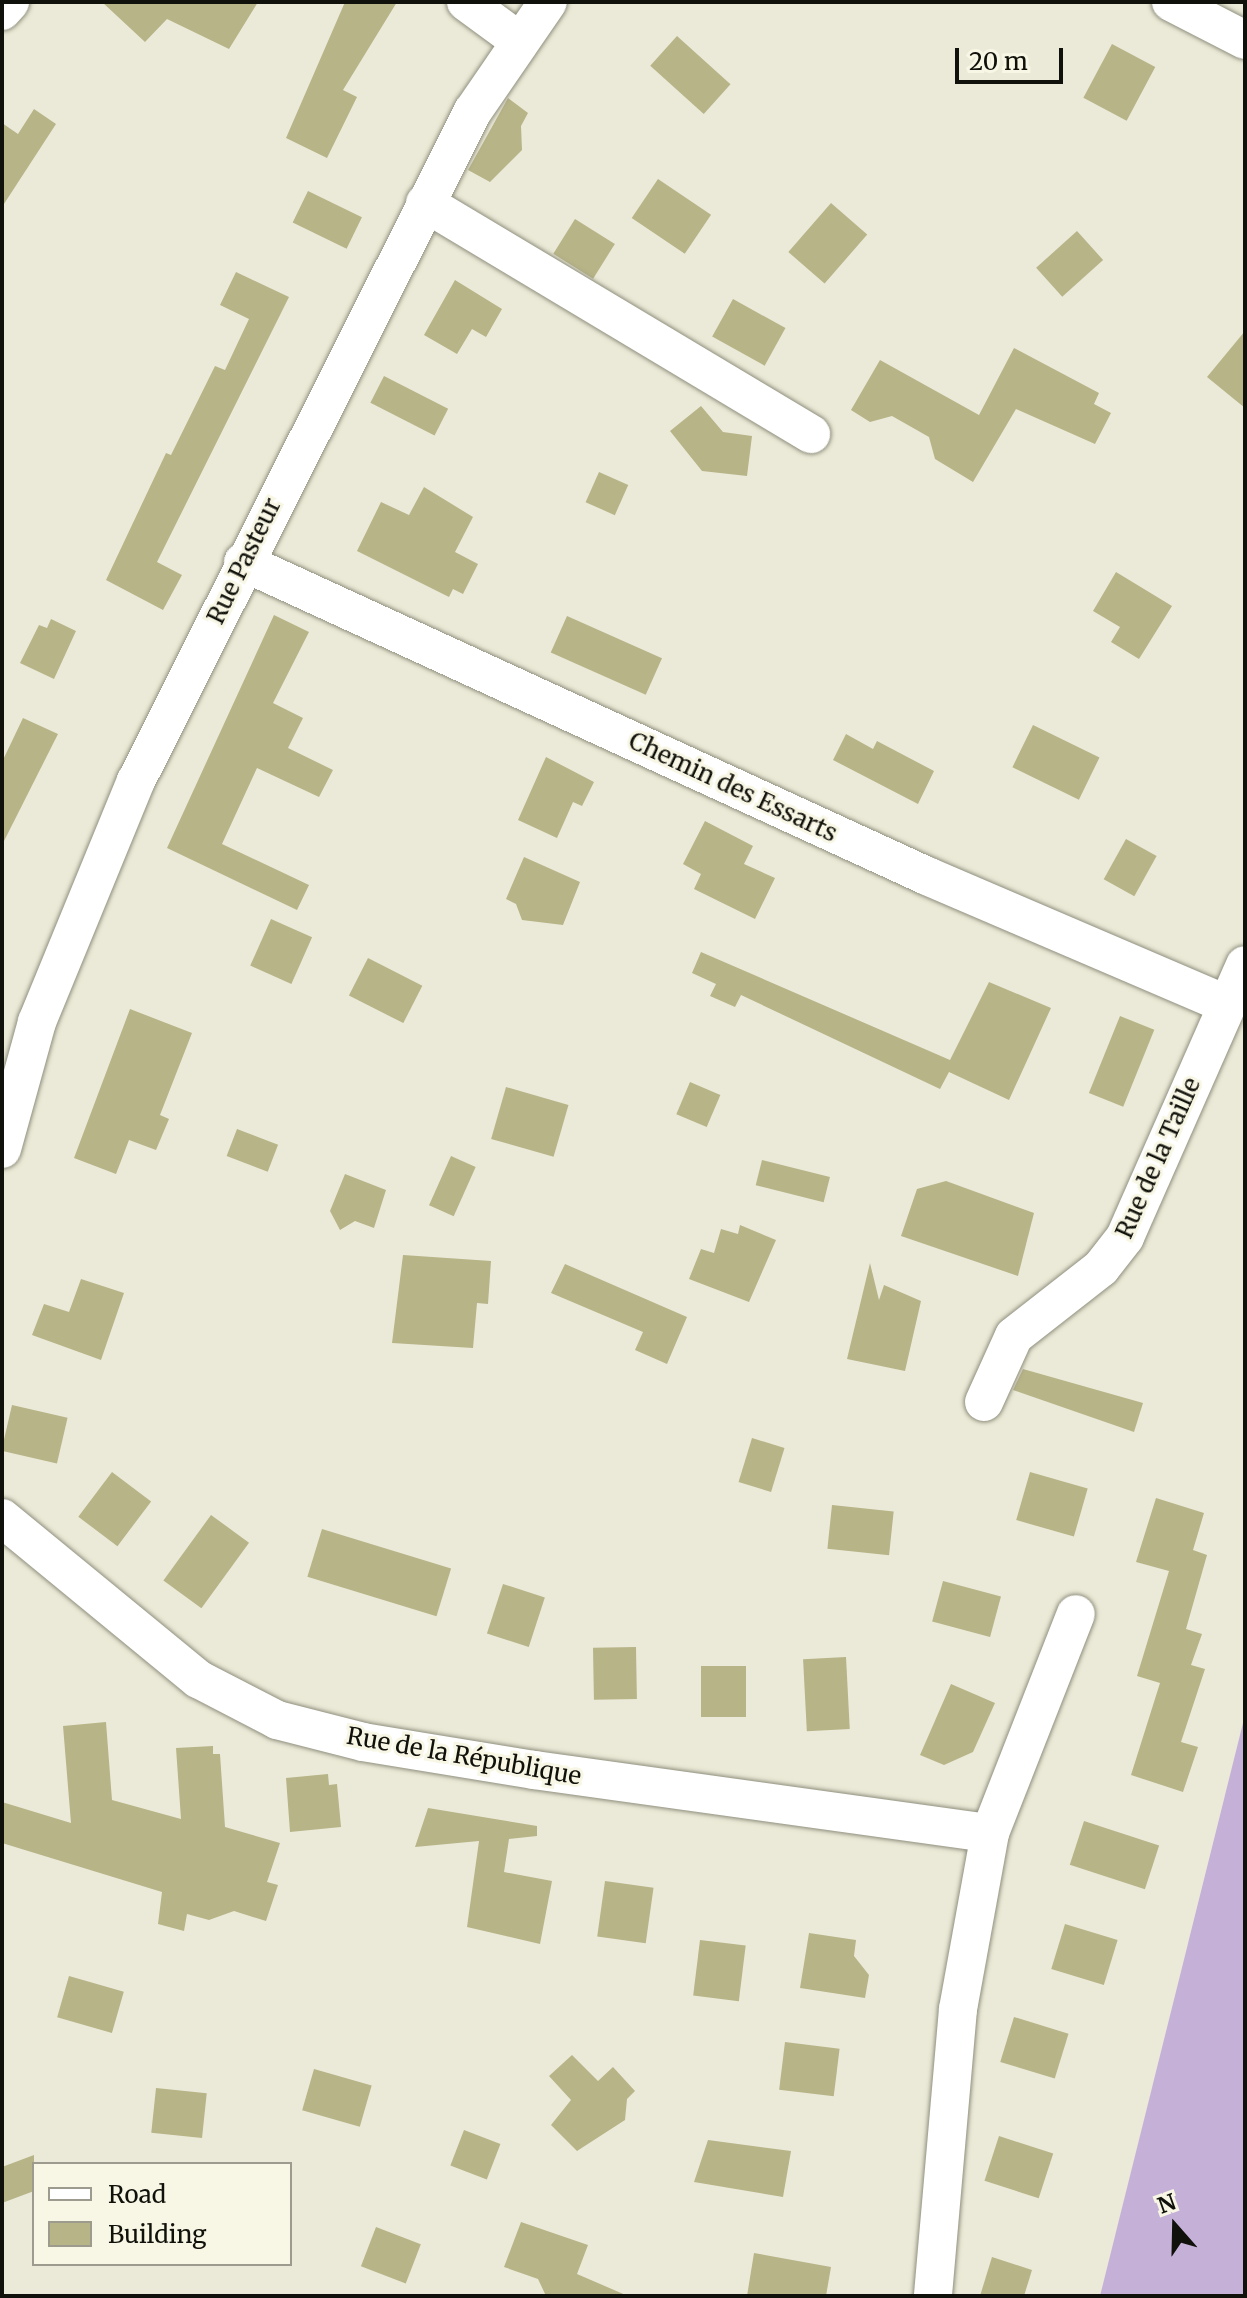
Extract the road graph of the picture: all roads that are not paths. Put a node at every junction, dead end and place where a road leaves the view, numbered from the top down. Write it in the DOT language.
graph roads {
  1 [pos="10,2"];
  2 [pos="466,2"];
  3 [pos="548,2"];
  4 [pos="1171,2"];
  5 [pos="2,11"];
  6 [pos="518,40"];
  7 [pos="1245,40"];
  8 [pos="425,203"];
  9 [pos="811,434"];
  10 [pos="243,562"];
  11 [pos="1245,965"];
  12 [pos="1226,1004"];
  13 [pos="2,1149"];
  14 [pos="984,1402"];
  15 [pos="2,1518"];
  16 [pos="1076,1614"];
  17 [pos="990,1833"];
  18 [pos="933,2296"];
  1 -- 5 [label="street"];
  2 -- 6 [label="street"];
  3 -- 6 [label="street, Rue Pasteur"];
  4 -- 7 [label="street"];
  6 -- 8 [label="street, Rue Pasteur"];
  8 -- 9 [label="street"];
  8 -- 10 [label="street, Rue Pasteur"];
  10 -- 12 [label="street, Chemin des Essarts"];
  10 -- 13 [label="street, Rue Pasteur"];
  11 -- 12 [label="street, Rue de la Taille"];
  12 -- 14 [label="street, Rue de la Taille"];
  15 -- 17 [label="street, Rue de la République"];
  16 -- 17 [label="street"];
  17 -- 18 [label="street"];
}
